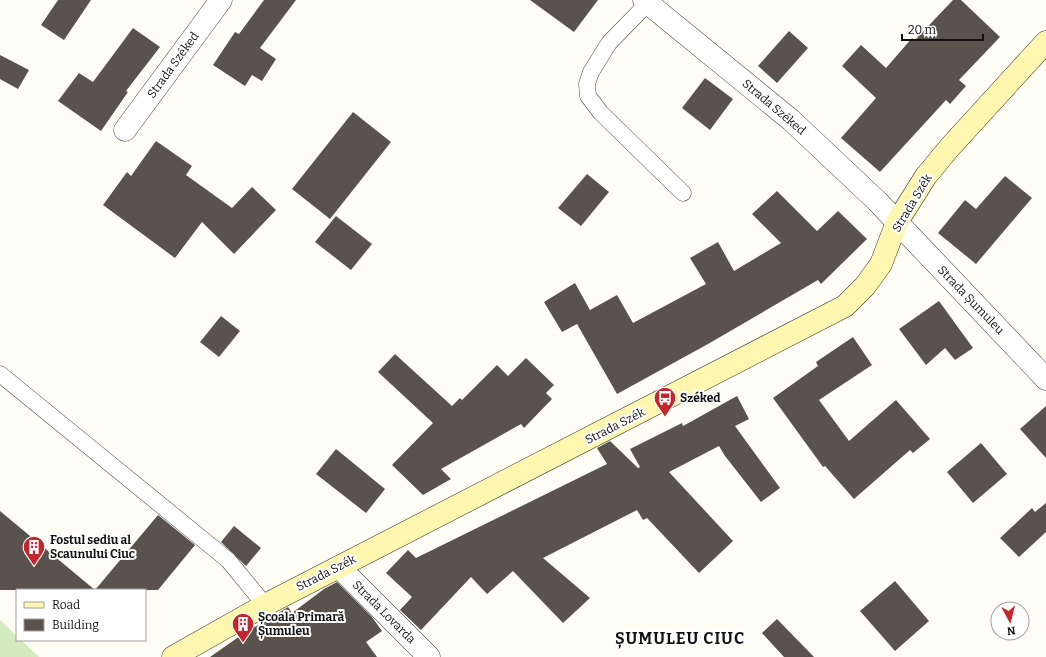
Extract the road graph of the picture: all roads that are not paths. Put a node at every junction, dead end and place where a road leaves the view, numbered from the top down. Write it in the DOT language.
graph roads {
  1 [pos="221,0"];
  2 [pos="646,2"];
  3 [pos="1046,42"];
  4 [pos="125,130"];
  5 [pos="683,193"];
  6 [pos="897,222"];
  7 [pos="0,374"];
  8 [pos="1046,379"];
  9 [pos="339,567"];
  10 [pos="265,605"];
  11 [pos="173,657"];
  12 [pos="429,657"];
  1 -- 4 [label="street, Strada Széked"];
  2 -- 5 [label="lane"];
  2 -- 6 [label="street, Strada Széked"];
  3 -- 6 [label="street, Strada Szék"];
  6 -- 8 [label="street, Strada Șumuleu"];
  6 -- 9 [label="street, Strada Szék"];
  7 -- 10 [label="lane"];
  9 -- 10 [label="street, Strada Szék"];
  9 -- 12 [label="street, Strada Lovarda"];
  10 -- 11 [label="street, Strada Szék"];
}
